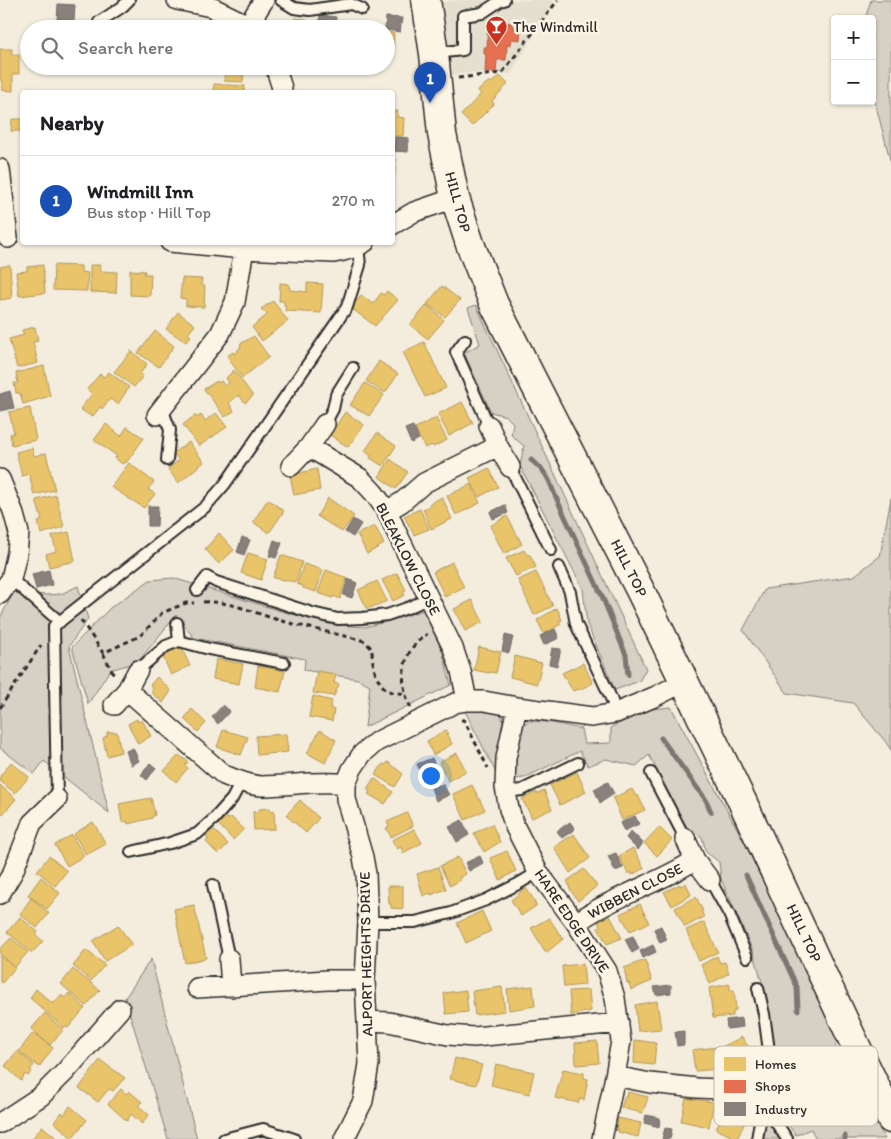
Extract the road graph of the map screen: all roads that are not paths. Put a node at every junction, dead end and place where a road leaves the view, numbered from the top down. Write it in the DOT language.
graph roads {
  1 [pos="129,0"];
  2 [pos="177,0"];
  3 [pos="264,0"];
  4 [pos="281,0"];
  5 [pos="426,0"];
  6 [pos="504,0"];
  7 [pos="362,9"];
  8 [pos="102,20"];
  9 [pos="236,20"];
  10 [pos="253,20"];
  11 [pos="435,67"];
  12 [pos="278,75"];
  13 [pos="282,90"];
  14 [pos="0,169"];
  15 [pos="456,198"];
  16 [pos="395,223"];
  17 [pos="10,238"];
  18 [pos="220,245"];
  19 [pos="359,245"];
  20 [pos="361,245"];
  21 [pos="253,247"];
  22 [pos="465,340"];
  23 [pos="353,368"];
  24 [pos="159,412"];
  25 [pos="324,424"];
  26 [pos="489,426"];
  27 [pos="498,446"];
  28 [pos="309,447"];
  29 [pos="167,460"];
  30 [pos="291,466"];
  31 [pos="510,467"];
  32 [pos="0,479"];
  33 [pos="387,511"];
  34 [pos="551,550"];
  35 [pos="559,567"];
  36 [pos="6,586"];
  37 [pos="197,590"];
  38 [pos="428,598"];
  39 [pos="57,624"];
  40 [pos="177,624"];
  41 [pos="180,641"];
  42 [pos="284,663"];
  43 [pos="138,670"];
  44 [pos="684,682"];
  45 [pos="127,690"];
  46 [pos="467,701"];
  47 [pos="114,706"];
  48 [pos="517,707"];
  49 [pos="616,713"];
  50 [pos="578,762"];
  51 [pos="651,773"];
  52 [pos="241,782"];
  53 [pos="346,784"];
  54 [pos="506,790"];
  55 [pos="57,799"];
  56 [pos="685,838"];
  57 [pos="131,852"];
  58 [pos="695,860"];
  59 [pos="538,872"];
  60 [pos="710,880"];
  61 [pos="213,886"];
  62 [pos="0,894"];
  63 [pos="368,922"];
  64 [pos="576,923"];
  65 [pos="747,957"];
  66 [pos="229,959"];
  67 [pos="365,980"];
  68 [pos="231,987"];
  69 [pos="197,988"];
  70 [pos="758,988"];
  71 [pos="120,1009"];
  72 [pos="367,1021"];
  73 [pos="619,1023"];
  74 [pos="768,1046"];
  75 [pos="856,1046"];
  76 [pos="615,1076"];
  77 [pos="714,1092"];
  78 [pos="878,1092"];
  79 [pos="891,1119"];
  80 [pos="0,1123"];
  81 [pos="759,1126"];
  82 [pos="778,1126"];
  83 [pos="349,1138"];
  84 [pos="224,1139"];
  85 [pos="294,1139"];
  86 [pos="602,1139"];
  87 [pos="757,1139"];
  88 [pos="787,1139"];
  1 -- 8 [label="lane"];
  2 -- 9 [label="street"];
  3 -- 10 [label="street"];
  4 -- 7 [label="lane"];
  5 -- 11 [label="main road, HILL TOP"];
  6 -- 11 [label="lane"];
  11 -- 15 [label="main road, HILL TOP"];
  12 -- 13 [label="street"];
  14 -- 17 [label="street"];
  15 -- 16 [label="street"];
  15 -- 44 [label="main road, HILL TOP"];
  18 -- 21 [label="street"];
  19 -- 21 [label="street"];
  20 -- 39 [label="lane"];
  21 -- 24 [label="street"];
  22 -- 26 [label="lane"];
  23 -- 25 [label="lane"];
  24 -- 29 [label="lane"];
  25 -- 28 [label="street"];
  26 -- 27 [label="street"];
  27 -- 31 [label="street"];
  27 -- 33 [label="street"];
  28 -- 30 [label="street"];
  28 -- 33 [label="street, BLEAKLOW CLOSE"];
  31 -- 34 [label="lane"];
  32 -- 36 [label="street"];
  33 -- 38 [label="street, BLEAKLOW CLOSE"];
  35 -- 49 [label="lane"];
  36 -- 39 [label="lane"];
  37 -- 38 [label="lane"];
  38 -- 46 [label="street, BLEAKLOW CLOSE"];
  39 -- 55 [label="lane"];
  40 -- 41 [label="lane"];
  41 -- 42 [label="lane"];
  41 -- 43 [label="lane"];
  43 -- 45 [label="street"];
  44 -- 49 [label="street"];
  44 -- 75 [label="main road, HILL TOP"];
  45 -- 47 [label="street"];
  45 -- 52 [label="street"];
  46 -- 48 [label="street"];
  46 -- 53 [label="street"];
  48 -- 49 [label="street"];
  48 -- 54 [label="street, HARE EDGE DRIVE"];
  50 -- 54 [label="lane"];
  51 -- 56 [label="lane"];
  52 -- 53 [label="street"];
  52 -- 57 [label="lane"];
  53 -- 63 [label="street, ALPORT HEIGHTS DRIVE"];
  54 -- 59 [label="street, HARE EDGE DRIVE"];
  55 -- 62 [label="street"];
  56 -- 58 [label="street, WIBBEN CLOSE"];
  58 -- 60 [label="street, WIBBEN CLOSE"];
  58 -- 64 [label="street, WIBBEN CLOSE"];
  59 -- 63 [label="lane"];
  59 -- 64 [label="street, HARE EDGE DRIVE"];
  60 -- 65 [label="lane"];
  61 -- 66 [label="lane"];
  63 -- 67 [label="street, ALPORT HEIGHTS DRIVE"];
  64 -- 73 [label="street, HARE EDGE DRIVE"];
  66 -- 68 [label="street"];
  67 -- 68 [label="street"];
  67 -- 72 [label="street, ALPORT HEIGHTS DRIVE"];
  68 -- 69 [label="street"];
  70 -- 74 [label="lane"];
  71 -- 80 [label="street"];
  72 -- 73 [label="street"];
  72 -- 83 [label="street, ALPORT HEIGHTS DRIVE"];
  73 -- 76 [label="street, HARE EDGE DRIVE"];
  76 -- 77 [label="street"];
  76 -- 86 [label="street, HARE EDGE DRIVE"];
  78 -- 79 [label="main road, HILL TOP"];
  81 -- 87 [label="lane"];
  82 -- 88 [label="lane"];
  84 -- 85 [label="lane"];
}
